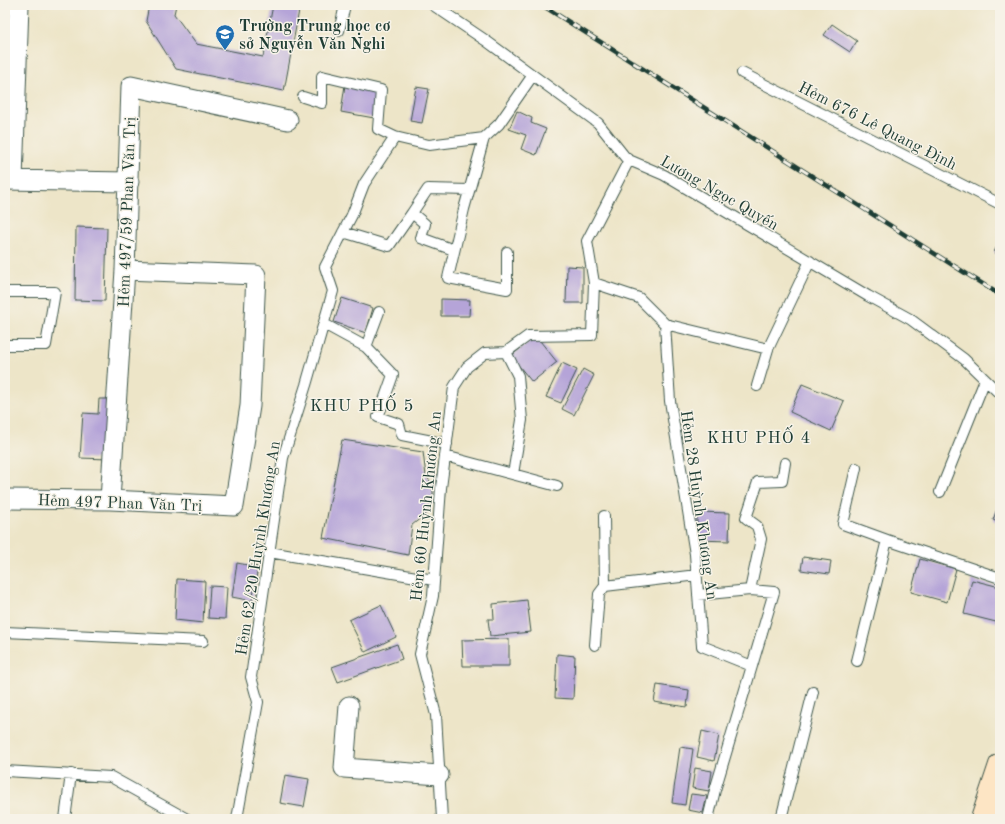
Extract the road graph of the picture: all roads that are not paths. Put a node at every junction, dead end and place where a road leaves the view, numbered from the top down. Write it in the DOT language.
graph roads {
  1 [pos="18,5"];
  2 [pos="345,5"];
  3 [pos="433,5"];
  4 [pos="339,32"];
  5 [pos="742,73"];
  6 [pos="533,75"];
  7 [pos="10,81"];
  8 [pos="303,97"];
  9 [pos="288,120"];
  10 [pos="395,137"];
  11 [pos="484,138"];
  12 [pos="629,160"];
  13 [pos="9,180"];
  14 [pos="129,182"];
  15 [pos="469,190"];
  16 [pos="1000,204"];
  17 [pos="412,213"];
  18 [pos="343,232"];
  19 [pos="454,250"];
  20 [pos="507,252"];
  21 [pos="810,261"];
  22 [pos="125,270"];
  23 [pos="594,283"];
  24 [pos="5,292"];
  25 [pos="379,312"];
  26 [pos="324,324"];
  27 [pos="665,324"];
  28 [pos="5,345"];
  29 [pos="366,347"];
  30 [pos="768,349"];
  31 [pos="506,352"];
  32 [pos="985,380"];
  33 [pos="757,386"];
  34 [pos="1000,394"];
  35 [pos="447,444"];
  36 [pos="445,456"];
  37 [pos="785,463"];
  38 [pos="856,468"];
  39 [pos="513,474"];
  40 [pos="557,486"];
  41 [pos="940,492"];
  42 [pos="5,499"];
  43 [pos="110,500"];
  44 [pos="604,516"];
  45 [pos="887,540"];
  46 [pos="269,552"];
  47 [pos="696,575"];
  48 [pos="1000,578"];
  49 [pos="434,580"];
  50 [pos="605,586"];
  51 [pos="750,590"];
  52 [pos="698,595"];
  53 [pos="5,632"];
  54 [pos="203,641"];
  55 [pos="595,645"];
  56 [pos="857,661"];
  57 [pos="752,666"];
  58 [pos="813,692"];
  59 [pos="349,706"];
  60 [pos="5,771"];
  61 [pos="999,773"];
  62 [pos="71,774"];
  63 [pos="440,775"];
  64 [pos="65,819"];
  65 [pos="187,819"];
  66 [pos="237,819"];
  67 [pos="442,819"];
  68 [pos="708,819"];
  69 [pos="781,819"];
  70 [pos="982,819"];
  1 -- 7 [label="street"];
  2 -- 4 [label="lane"];
  3 -- 6 [label="lane, Lương Ngọc Quyến"];
  5 -- 16 [label="lane, Hẻm 676 Lê Quang Định"];
  6 -- 11 [label="lane"];
  6 -- 12 [label="lane, Lương Ngọc Quyến"];
  7 -- 13 [label="street"];
  8 -- 10 [label="lane"];
  9 -- 14 [label="street, Hẻm 497/59 Phan Văn Trị"];
  10 -- 11 [label="lane"];
  10 -- 18 [label="lane, Hẻm 62/20 Huỳnh Khương An"];
  11 -- 15 [label="lane"];
  12 -- 21 [label="lane, Lương Ngọc Quyến"];
  12 -- 23 [label="lane"];
  13 -- 14 [label="street"];
  14 -- 22 [label="street, Hẻm 497/59 Phan Văn Trị"];
  15 -- 17 [label="lane"];
  15 -- 19 [label="lane"];
  17 -- 18 [label="lane"];
  17 -- 19 [label="lane"];
  18 -- 26 [label="lane, Hẻm 62/20 Huỳnh Khương An"];
  19 -- 20 [label="lane"];
  21 -- 30 [label="lane"];
  21 -- 32 [label="lane, Lương Ngọc Quyến"];
  22 -- 43 [label="street, Hẻm 497/59 Phan Văn Trị"];
  22 -- 43 [label="street, Hẻm 497 Phan Văn Trị"];
  23 -- 27 [label="lane"];
  23 -- 31 [label="lane"];
  24 -- 28 [label="lane"];
  25 -- 29 [label="lane"];
  26 -- 29 [label="lane"];
  26 -- 46 [label="lane, Hẻm 62/20 Huỳnh Khương An"];
  27 -- 30 [label="lane"];
  27 -- 47 [label="lane, Hẻm 28 Huỳnh Khương An"];
  29 -- 35 [label="lane"];
  30 -- 33 [label="lane"];
  31 -- 35 [label="lane, Hẻm 60 Huỳnh Khương An"];
  31 -- 39 [label="lane"];
  32 -- 34 [label="lane, Lương Ngọc Quyến"];
  32 -- 41 [label="lane"];
  35 -- 36 [label="lane, Hẻm 60 Huỳnh Khương An"];
  36 -- 39 [label="lane"];
  36 -- 49 [label="lane, Hẻm 60 Huỳnh Khương An"];
  37 -- 51 [label="lane"];
  38 -- 45 [label="lane"];
  39 -- 40 [label="lane"];
  42 -- 43 [label="street, Hẻm 497 Phan Văn Trị"];
  44 -- 50 [label="lane"];
  45 -- 48 [label="lane"];
  45 -- 56 [label="lane"];
  46 -- 49 [label="lane"];
  46 -- 66 [label="lane, Hẻm 62/20 Huỳnh Khương An"];
  47 -- 50 [label="lane"];
  47 -- 52 [label="lane, Hẻm 28 Huỳnh Khương An"];
  49 -- 63 [label="lane, Hẻm 60 Huỳnh Khương An"];
  50 -- 55 [label="lane"];
  51 -- 52 [label="lane"];
  51 -- 57 [label="lane"];
  52 -- 57 [label="lane, Hẻm 28 Huỳnh Khương An"];
  53 -- 54 [label="lane"];
  57 -- 68 [label="lane"];
  58 -- 69 [label="lane"];
  59 -- 63 [label="street"];
  60 -- 62 [label="lane"];
  61 -- 70 [label="main road"];
  62 -- 64 [label="lane"];
  62 -- 65 [label="lane"];
  63 -- 67 [label="lane, Hẻm 60 Huỳnh Khương An"];
}
